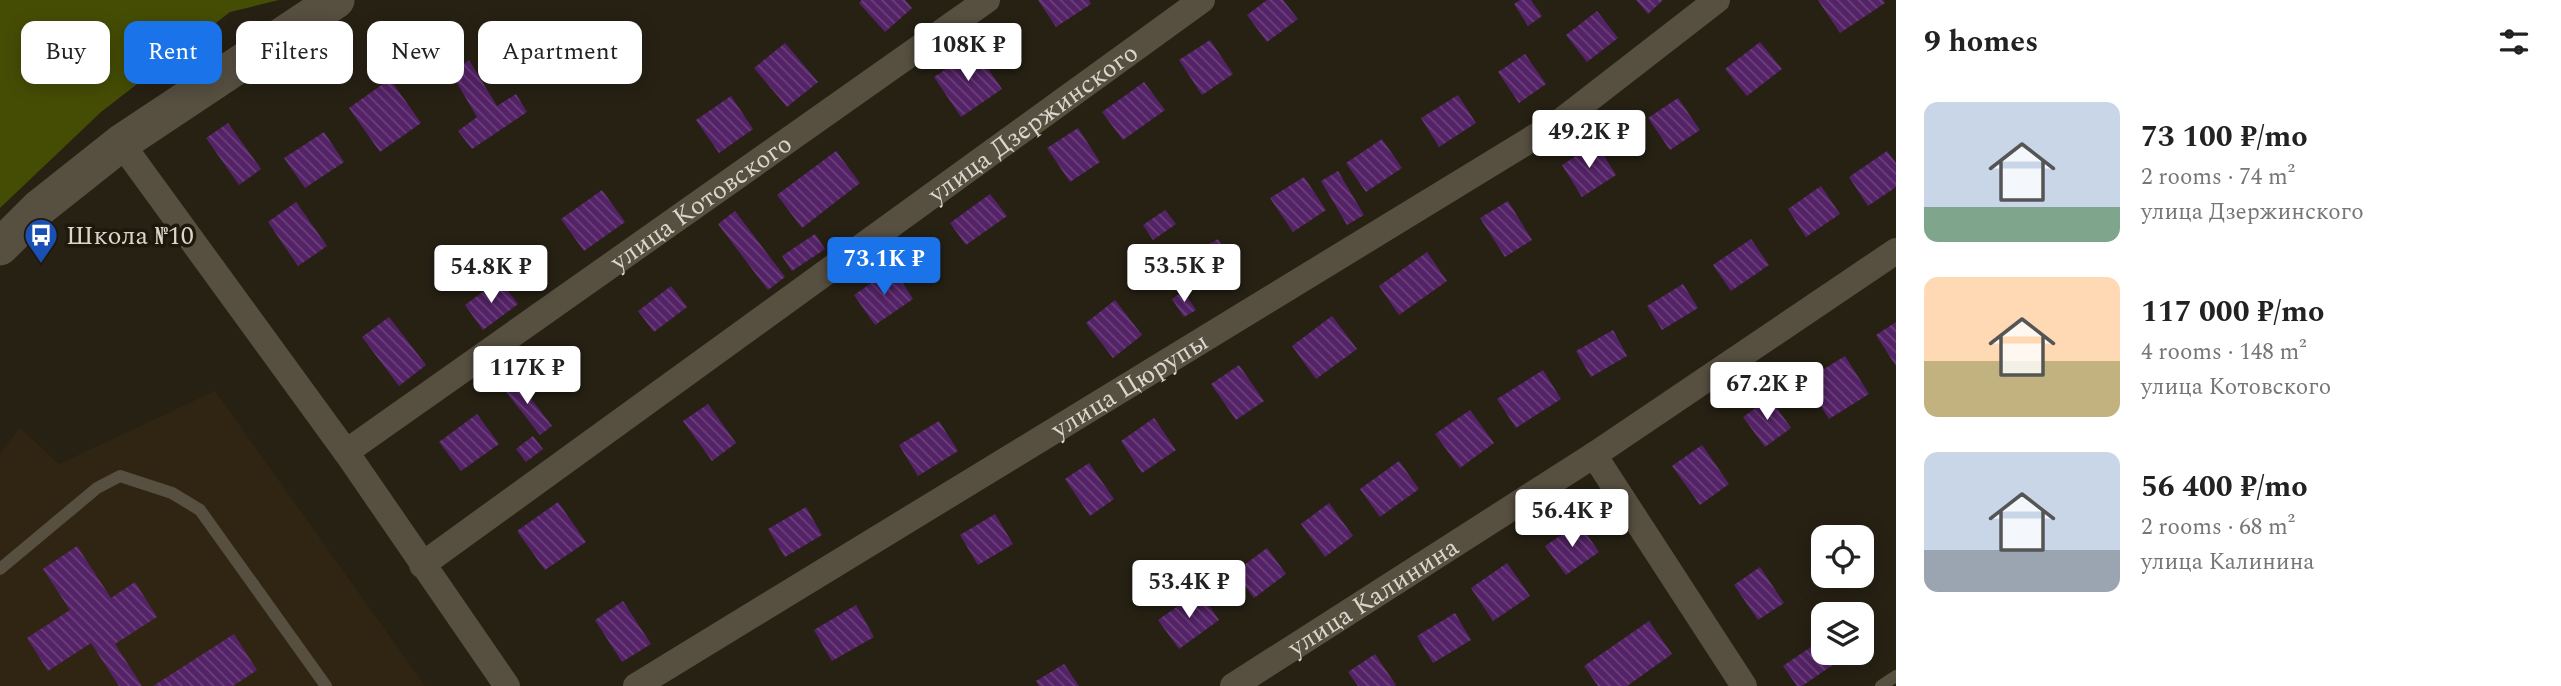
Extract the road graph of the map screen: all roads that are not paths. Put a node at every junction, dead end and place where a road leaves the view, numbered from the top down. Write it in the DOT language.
graph roads {
  1 [pos="336,0"];
  2 [pos="987,0"];
  3 [pos="1202,0"];
  4 [pos="1717,0"];
  5 [pos="121,143"];
  6 [pos="0,247"];
  7 [pos="1896,251"];
  8 [pos="346,452"];
  9 [pos="1594,455"];
  10 [pos="422,565"];
  11 [pos="0,569"];
  12 [pos="1896,676"];
  13 [pos="326,686"];
  14 [pos="507,686"];
  15 [pos="636,686"];
  16 [pos="1233,686"];
  17 [pos="1744,686"];
  18 [pos="1881,686"];
  1 -- 5 [label="main road"];
  2 -- 8 [label="street, улица Котовского"];
  3 -- 10 [label="street, улица Дзержинского"];
  4 -- 15 [label="street, улица Цюрупы"];
  5 -- 6 [label="main road"];
  5 -- 8 [label="street"];
  7 -- 9 [label="street, улица Калинина"];
  8 -- 10 [label="street"];
  9 -- 16 [label="street, улица Калинина"];
  9 -- 17 [label="street"];
  10 -- 14 [label="street"];
  11 -- 13 [label="lane"];
  12 -- 18 [label="lane"];
}
